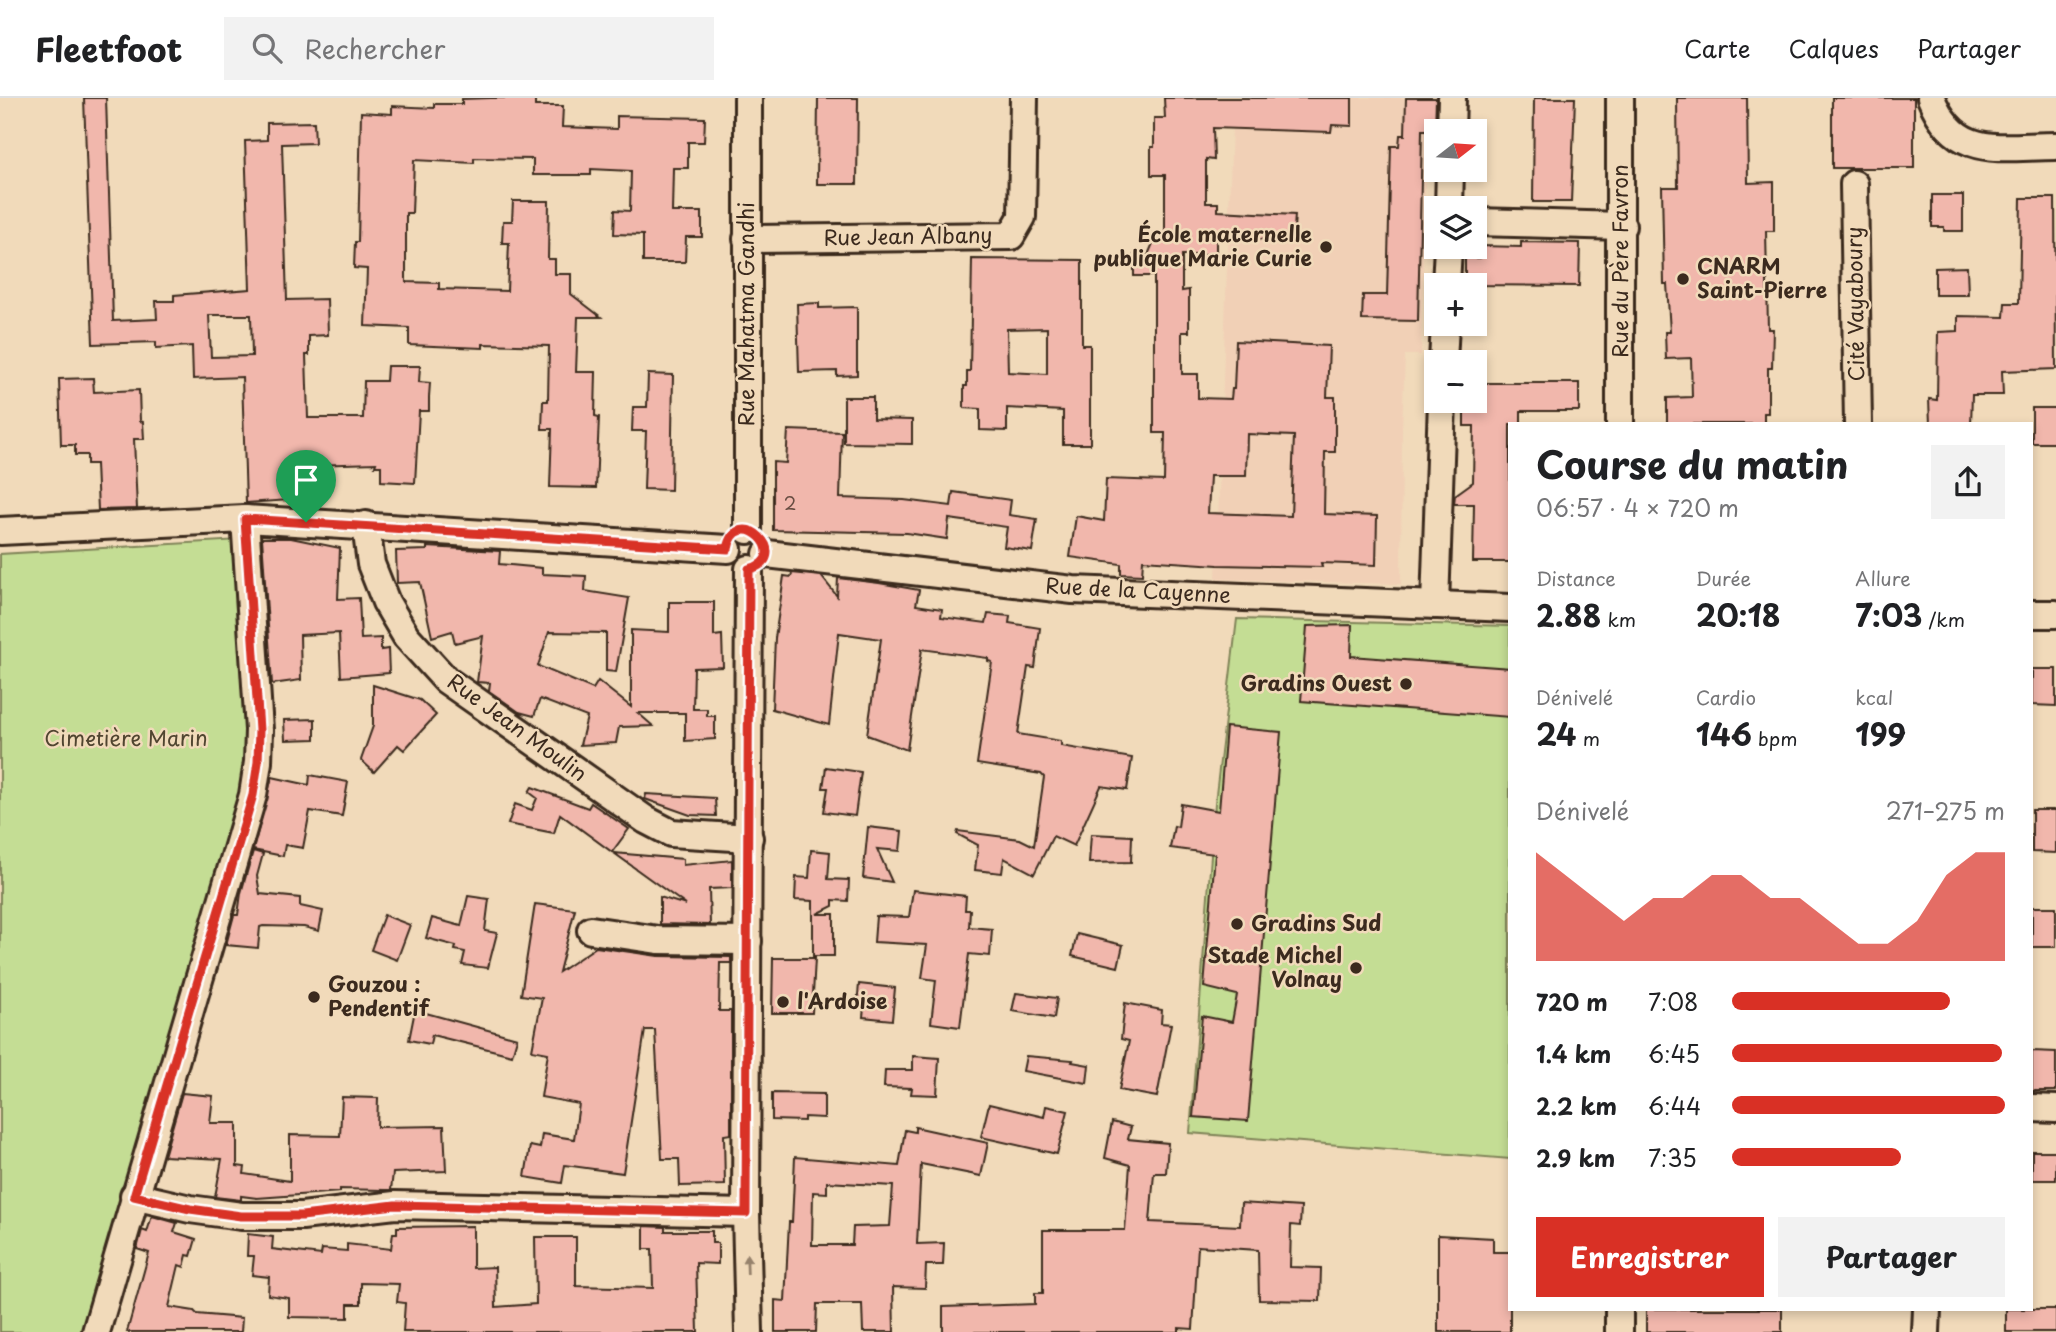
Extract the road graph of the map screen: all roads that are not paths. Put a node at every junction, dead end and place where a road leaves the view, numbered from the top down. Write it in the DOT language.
graph roads {
  1 [pos="748,98"];
  2 [pos="1024,98"];
  3 [pos="1452,98"];
  4 [pos="1620,98"];
  5 [pos="1931,98"];
  6 [pos="1451,119"];
  7 [pos="2056,146"];
  8 [pos="1854,184"];
  9 [pos="1487,222"];
  10 [pos="1622,226"];
  11 [pos="747,239"];
  12 [pos="1442,413"];
  13 [pos="1620,422"];
  14 [pos="1858,422"];
  15 [pos="245,519"];
  16 [pos="366,525"];
  17 [pos="748,530"];
  18 [pos="0,531"];
  19 [pos="728,549"];
  20 [pos="758,561"];
  21 [pos="1435,605"];
  22 [pos="1508,608"];
  23 [pos="2033,614"];
  24 [pos="2056,614"];
  25 [pos="749,838"];
  26 [pos="591,930"];
  27 [pos="748,941"];
  28 [pos="2033,1108"];
  29 [pos="2056,1109"];
  30 [pos="134,1196"];
  31 [pos="746,1213"];
  32 [pos="1619,1311"];
  33 [pos="1927,1311"];
  34 [pos="96,1332"];
  35 [pos="749,1332"];
  36 [pos="1619,1332"];
  37 [pos="1926,1332"];
  1 -- 11 [label="street, Rue Mahatma Gandhi"];
  2 -- 11 [label="street, Rue Jean Albany"];
  3 -- 6 [label="street"];
  4 -- 10 [label="street, Rue du Père Favron"];
  5 -- 7 [label="street"];
  8 -- 14 [label="street, Cité Vayaboury"];
  9 -- 10 [label="street"];
  10 -- 13 [label="street, Rue du Père Favron"];
  11 -- 17 [label="street, Rue Mahatma Gandhi"];
  12 -- 21 [label="street"];
  15 -- 16 [label="street"];
  15 -- 18 [label="street"];
  15 -- 30 [label="street"];
  16 -- 19 [label="street"];
  16 -- 25 [label="street, Rue Jean Moulin"];
  17 -- 19 [label="street"];
  17 -- 20 [label="street"];
  19 -- 20 [label="street"];
  20 -- 21 [label="street, Rue de la Cayenne"];
  20 -- 25 [label="street"];
  21 -- 22 [label="street, Rue de la Cayenne"];
  23 -- 24 [label="street"];
  25 -- 27 [label="street"];
  26 -- 27 [label="street"];
  27 -- 31 [label="street"];
  28 -- 29 [label="street"];
  30 -- 31 [label="street"];
  30 -- 34 [label="street"];
  35 -- 31 [label="street, one-way"];
  32 -- 36 [label="street"];
  33 -- 37 [label="street"];
}
